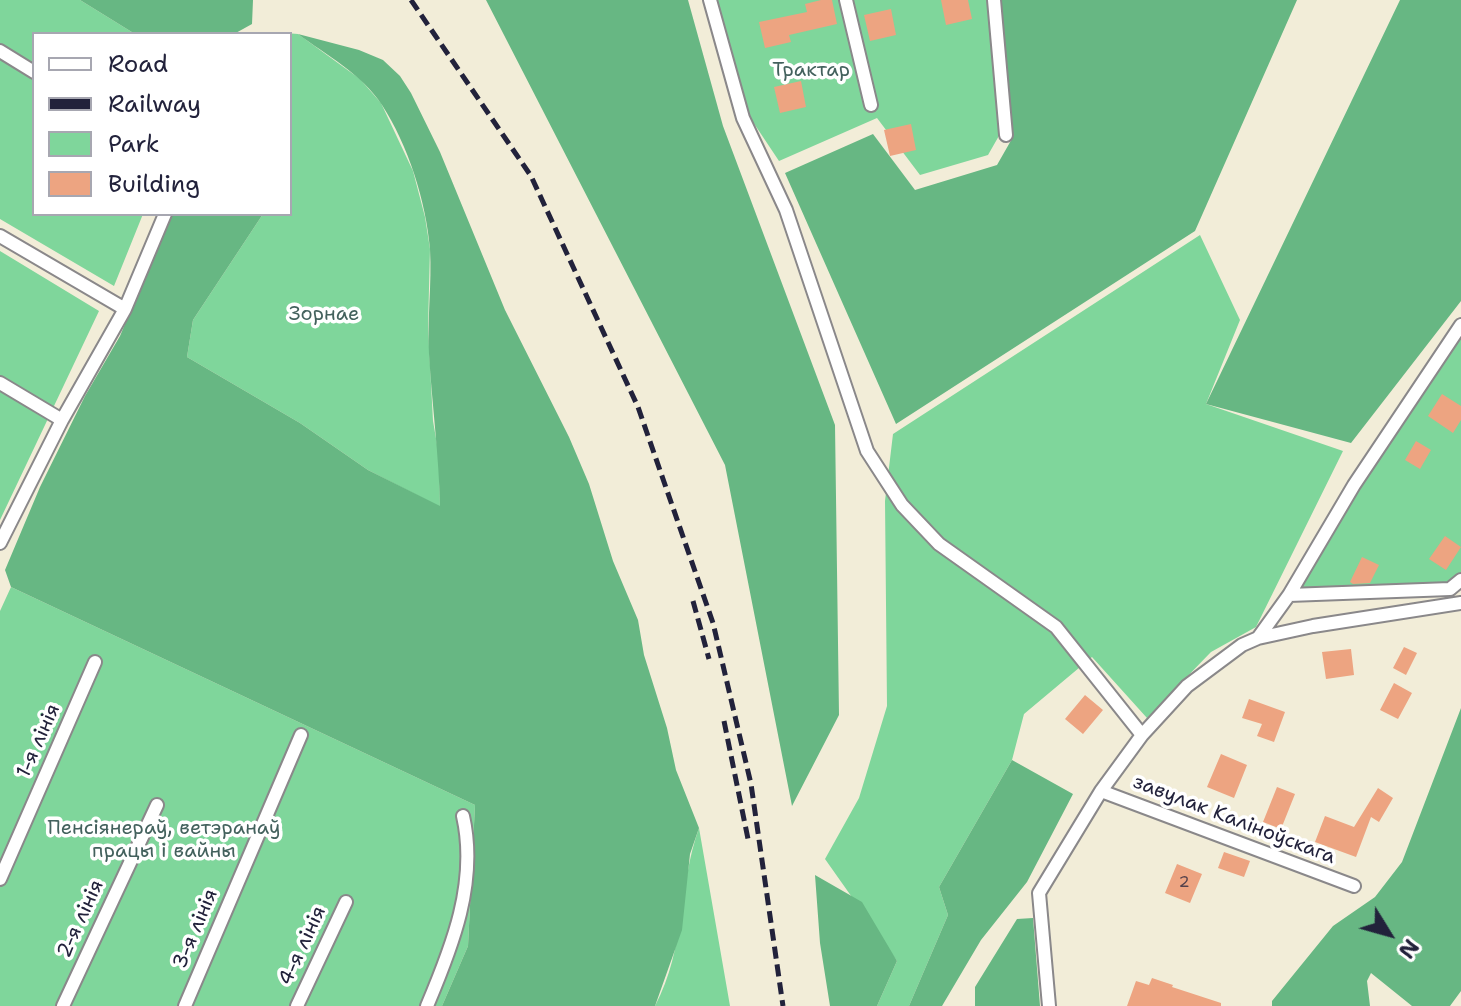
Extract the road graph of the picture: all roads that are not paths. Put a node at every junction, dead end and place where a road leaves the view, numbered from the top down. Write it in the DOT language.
graph roads {
  1 [pos="710,0"];
  2 [pos="846,0"];
  3 [pos="994,0"];
  4 [pos="0,51"];
  5 [pos="32,71"];
  6 [pos="871,105"];
  7 [pos="1006,135"];
  8 [pos="164,216"];
  9 [pos="0,236"];
  10 [pos="125,309"];
  11 [pos="1461,325"];
  12 [pos="0,383"];
  13 [pos="62,420"];
  14 [pos="0,543"];
  15 [pos="1461,580"];
  16 [pos="1289,595"];
  17 [pos="1461,603"];
  18 [pos="1258,638"];
  19 [pos="95,662"];
  20 [pos="301,735"];
  21 [pos="1142,735"];
  22 [pos="1101,791"];
  23 [pos="157,805"];
  24 [pos="463,816"];
  25 [pos="0,879"];
  26 [pos="1354,886"];
  27 [pos="346,902"];
  28 [pos="63,1006"];
  29 [pos="185,1006"];
  30 [pos="297,1006"];
  31 [pos="427,1006"];
  32 [pos="1049,1006"];
  1 -- 21 [label="street"];
  2 -- 6 [label="street"];
  3 -- 7 [label="street"];
  4 -- 5 [label="street"];
  8 -- 10 [label="street"];
  9 -- 10 [label="street"];
  10 -- 13 [label="street"];
  11 -- 16 [label="street"];
  12 -- 13 [label="street"];
  13 -- 14 [label="street"];
  15 -- 16 [label="street"];
  16 -- 18 [label="street"];
  17 -- 18 [label="street"];
  18 -- 21 [label="street"];
  19 -- 25 [label="street, 1-я лінія"];
  20 -- 29 [label="street, 3-я лінія"];
  21 -- 22 [label="street"];
  22 -- 26 [label="street, завулак Каліноўскага"];
  22 -- 32 [label="street"];
  23 -- 28 [label="street, 2-я лінія"];
  24 -- 31 [label="street"];
  27 -- 30 [label="street, 4-я лінія"];
}
